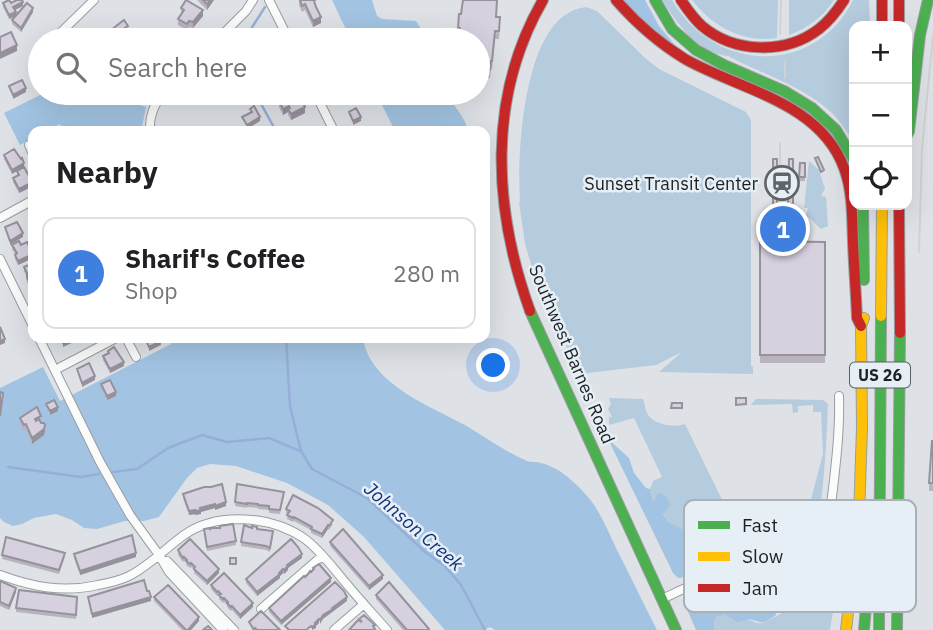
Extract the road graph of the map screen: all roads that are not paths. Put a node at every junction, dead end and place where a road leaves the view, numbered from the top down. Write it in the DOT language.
graph roads {
  1 [pos="93,0"];
  2 [pos="253,0"];
  3 [pos="269,0"];
  4 [pos="542,0"];
  5 [pos="616,0"];
  6 [pos="655,0"];
  7 [pos="681,0"];
  8 [pos="844,0"];
  9 [pos="882,0"];
  10 [pos="899,0"];
  11 [pos="928,0"];
  12 [pos="882,21"];
  13 [pos="899,21"];
  14 [pos="65,28"];
  15 [pos="229,28"];
  16 [pos="283,28"];
  17 [pos="155,105"];
  18 [pos="321,105"];
  19 [pos="912,105"];
  20 [pos="150,126"];
  21 [pos="332,126"];
  22 [pos="849,148"];
  23 [pos="28,203"];
  24 [pos="863,210"];
  25 [pos="882,210"];
  26 [pos="899,210"];
  27 [pos="0,218"];
  28 [pos="0,260"];
  29 [pos="28,316"];
  30 [pos="861,326"];
  31 [pos="42,343"];
  32 [pos="106,343"];
  33 [pos="128,343"];
  34 [pos="135,357"];
  35 [pos="55,370"];
  36 [pos="839,396"];
  37 [pos="831,500"];
  38 [pos="860,500"];
  39 [pos="879,500"];
  40 [pos="899,500"];
  41 [pos="159,555"];
  42 [pos="322,556"];
  43 [pos="0,575"];
  44 [pos="684,588"];
  45 [pos="662,599"];
  46 [pos="364,604"];
  47 [pos="261,609"];
  48 [pos="848,612"];
  49 [pos="866,612"];
  50 [pos="879,612"];
  51 [pos="897,612"];
  52 [pos="223,630"];
  53 [pos="234,630"];
  54 [pos="334,630"];
  55 [pos="387,630"];
  56 [pos="676,630"];
  57 [pos="846,630"];
  58 [pos="864,630"];
  59 [pos="879,630"];
  60 [pos="897,630"];
  1 -- 14 [label="street"];
  2 -- 15 [label="street"];
  3 -- 16 [label="street"];
  4 -- 45 [label="main road, Southwest Barnes Road"];
  5 -- 30 [label="main road"];
  6 -- 22 [label="main road"];
  7 -- 8 [label="main road"];
  9 -- 12 [label="main road"];
  10 -- 13 [label="main road"];
  11 -- 19 [label="main road"];
  17 -- 20 [label="street"];
  18 -- 21 [label="street"];
  23 -- 27 [label="street"];
  24 -- 30 [label="main road"];
  25 -- 39 [label="main road, US 26"];
  26 -- 40 [label="main road, US 26"];
  28 -- 29 [label="street"];
  30 -- 38 [label="main road"];
  31 -- 35 [label="street"];
  32 -- 35 [label="street"];
  33 -- 34 [label="street"];
  35 -- 41 [label="street"];
  36 -- 37 [label="street"];
  41 -- 42 [label="street"];
  41 -- 43 [label="street"];
  41 -- 52 [label="street"];
  41 -- 53 [label="street"];
  42 -- 46 [label="street"];
  42 -- 47 [label="street"];
  44 -- 45 [label="street"];
  45 -- 56 [label="main road, Southwest Barnes Road"];
  46 -- 54 [label="street"];
  46 -- 55 [label="street"];
  48 -- 57 [label="main road"];
  49 -- 58 [label="main road"];
  50 -- 59 [label="main road, US 26"];
  51 -- 60 [label="main road, US 26"];
}
